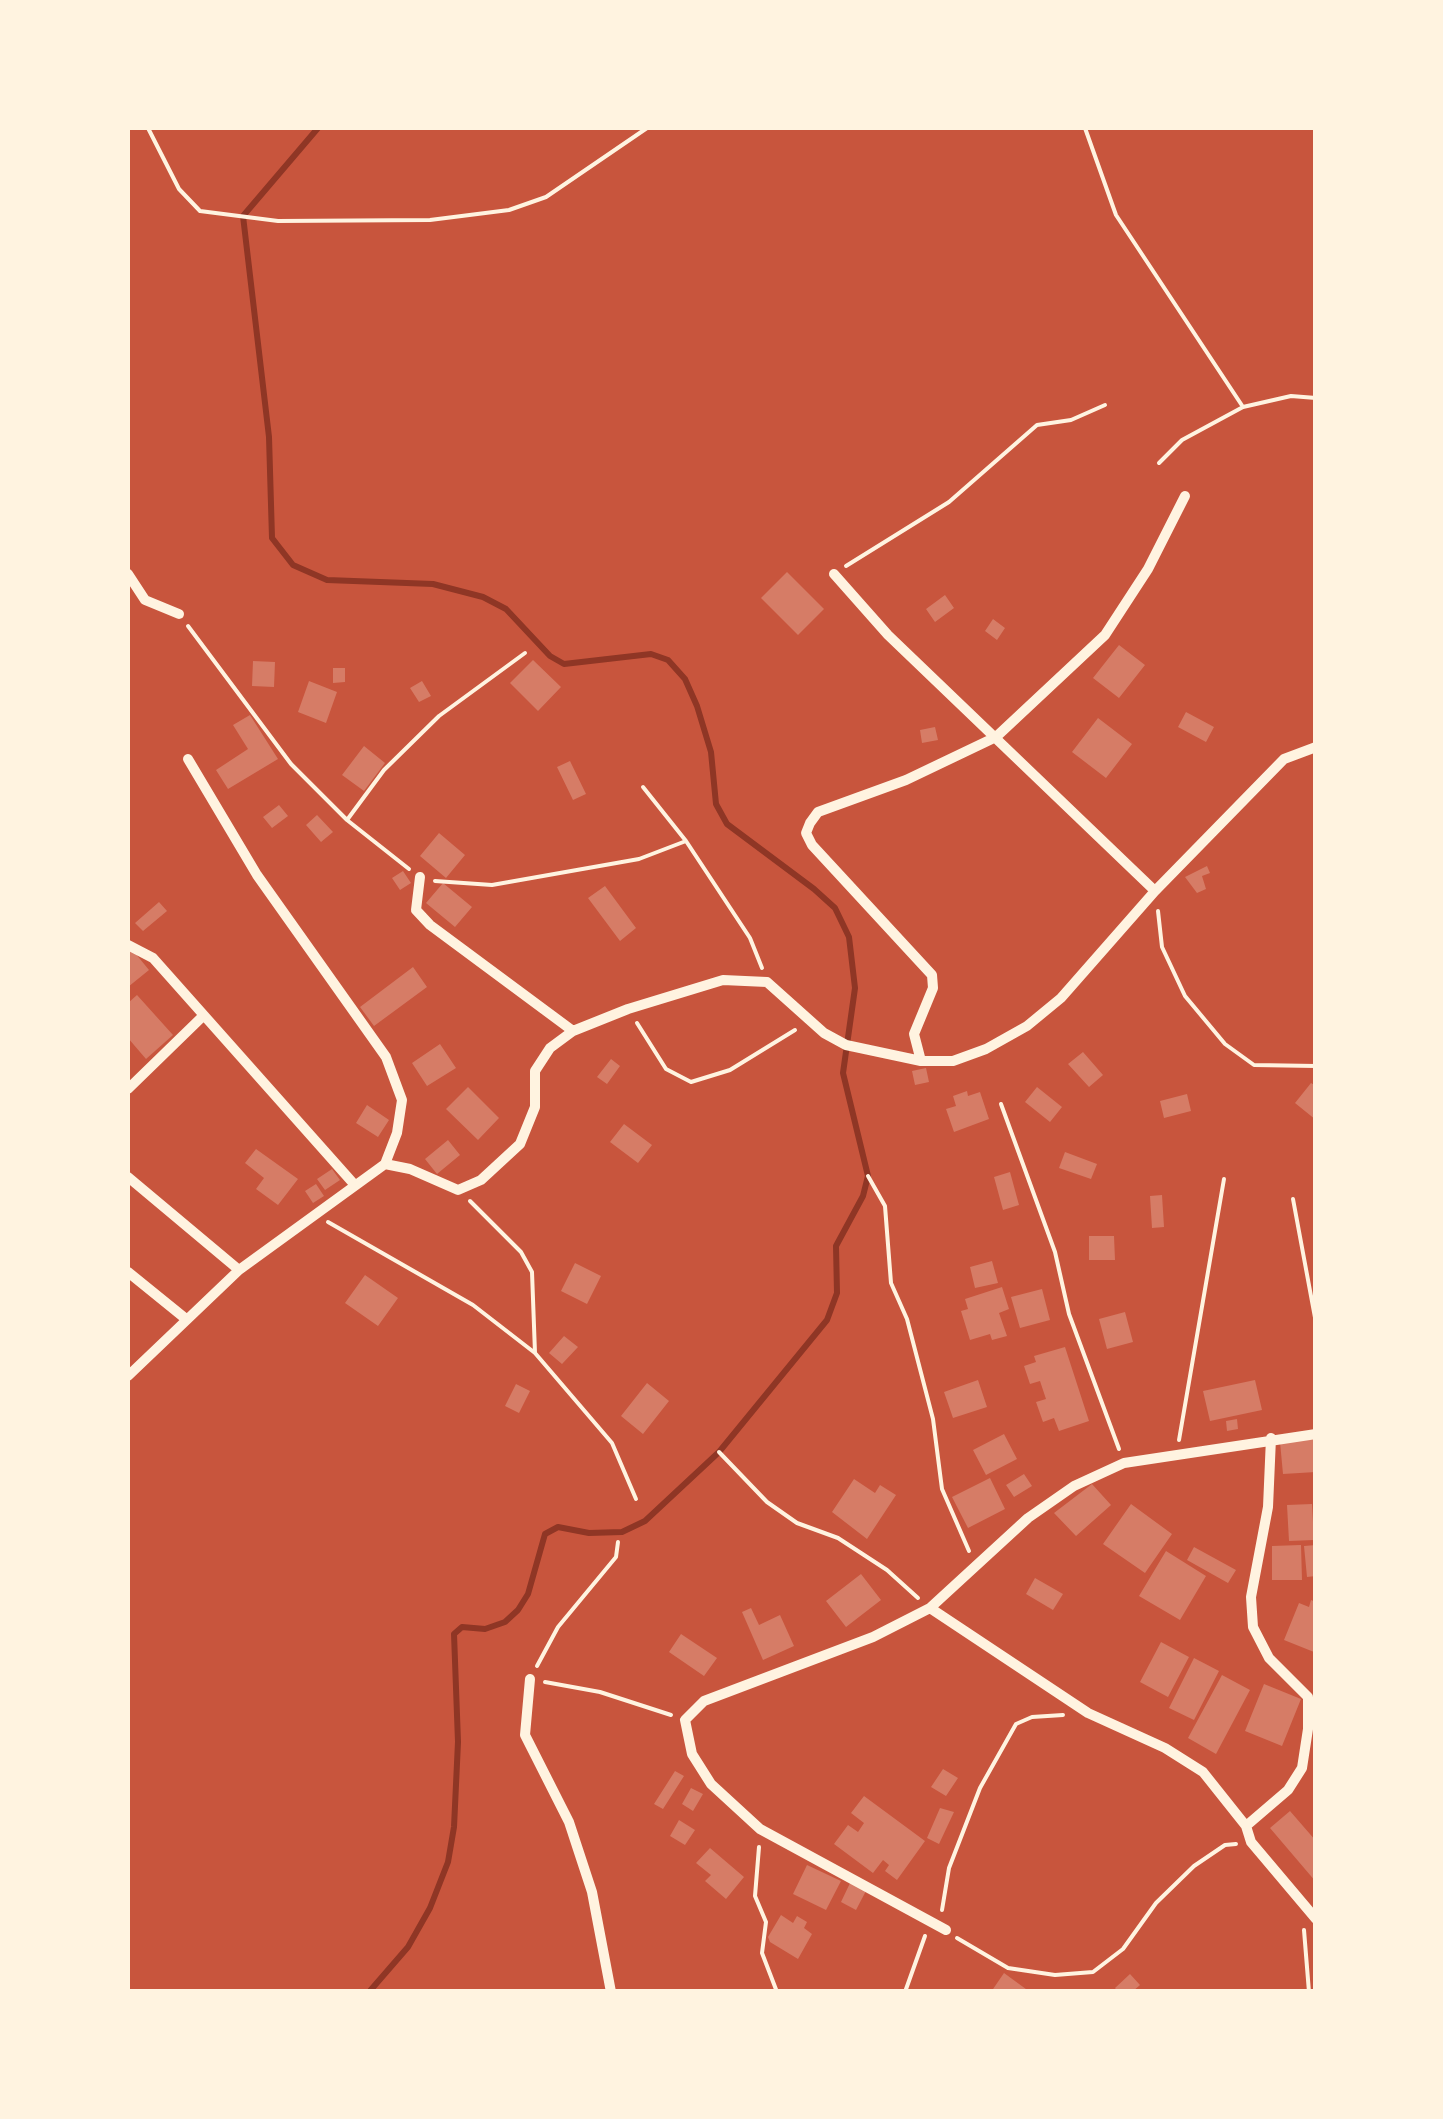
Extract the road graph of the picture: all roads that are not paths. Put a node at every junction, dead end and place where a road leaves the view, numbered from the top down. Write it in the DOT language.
graph roads {
  1 [pos="1185,496"];
  2 [pos="128,574"];
  3 [pos="834,574"];
  4 [pos="179,614"];
  5 [pos="996,737"];
  6 [pos="1316,746"];
  7 [pos="188,760"];
  8 [pos="420,877"];
  9 [pos="1155,891"];
  10 [pos="128,945"];
  11 [pos="202,1018"];
  12 [pos="573,1031"];
  13 [pos="921,1062"];
  14 [pos="128,1089"];
  15 [pos="385,1164"];
  16 [pos="128,1176"];
  17 [pos="354,1184"];
  18 [pos="239,1270"];
  19 [pos="128,1272"];
  20 [pos="186,1319"];
  21 [pos="128,1376"];
  22 [pos="1316,1434"];
  23 [pos="1271,1438"];
  24 [pos="930,1608"];
  25 [pos="530,1679"];
  26 [pos="1316,1718"];
  27 [pos="1308,1729"];
  28 [pos="1246,1826"];
  29 [pos="1316,1919"];
  30 [pos="946,1930"];
  31 [pos="611,1992"];
  1 -- 5 [label="street"];
  2 -- 4 [label="street"];
  3 -- 5 [label="street"];
  5 -- 9 [label="street"];
  5 -- 13 [label="street"];
  6 -- 9 [label="street"];
  7 -- 15 [label="street"];
  8 -- 12 [label="street"];
  9 -- 13 [label="street"];
  10 -- 11 [label="street"];
  11 -- 14 [label="street"];
  11 -- 17 [label="street"];
  12 -- 13 [label="street"];
  12 -- 15 [label="street"];
  15 -- 17 [label="street"];
  16 -- 18 [label="street"];
  17 -- 18 [label="street"];
  18 -- 20 [label="street"];
  19 -- 20 [label="street"];
  20 -- 21 [label="street"];
  22 -- 23 [label="street"];
  23 -- 24 [label="street"];
  23 -- 27 [label="street"];
  24 -- 28 [label="street"];
  24 -- 30 [label="street"];
  25 -- 31 [label="street"];
  26 -- 27 [label="street"];
  27 -- 28 [label="street"];
  28 -- 29 [label="street"];
}
